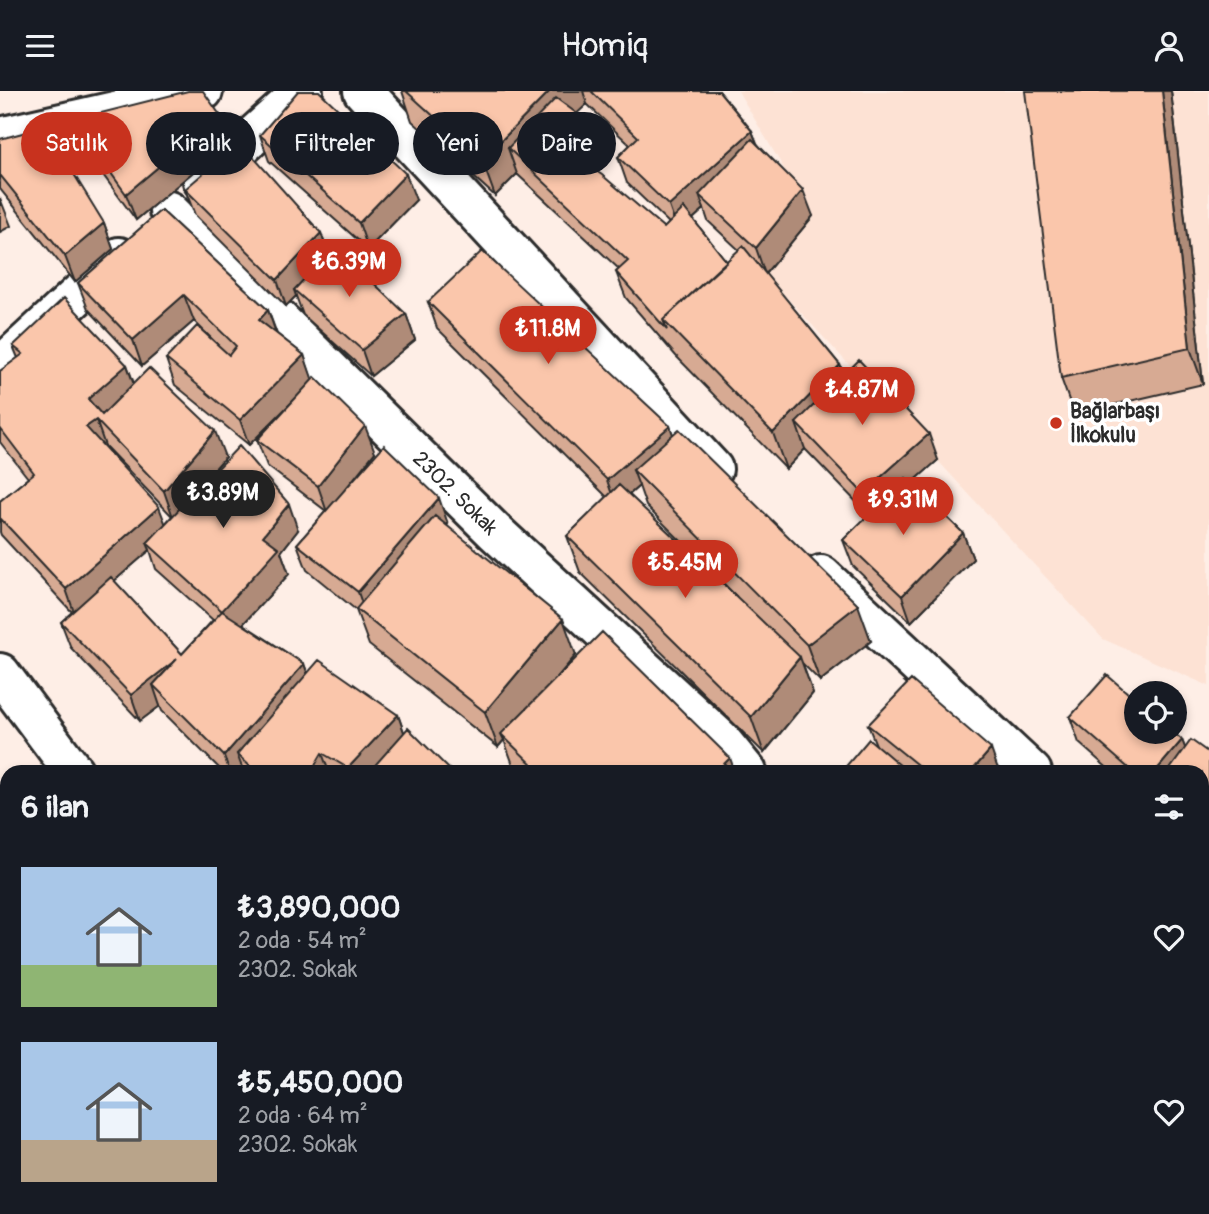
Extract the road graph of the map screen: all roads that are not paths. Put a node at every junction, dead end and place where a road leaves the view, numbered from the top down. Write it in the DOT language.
graph roads {
  1 [pos="203,91"];
  2 [pos="303,91"];
  3 [pos="363,91"];
  4 [pos="0,137"];
  5 [pos="169,211"];
  6 [pos="0,367"];
  7 [pos="741,498"];
  8 [pos="798,553"];
  9 [pos="0,673"];
  10 [pos="69,765"];
  11 [pos="741,765"];
  12 [pos="1024,765"];
  1 -- 4 [label="street"];
  2 -- 5 [label="street"];
  3 -- 7 [label="street"];
  5 -- 6 [label="street"];
  5 -- 11 [label="street, 2302. Sokak"];
  8 -- 12 [label="street"];
  9 -- 10 [label="street"];
}
